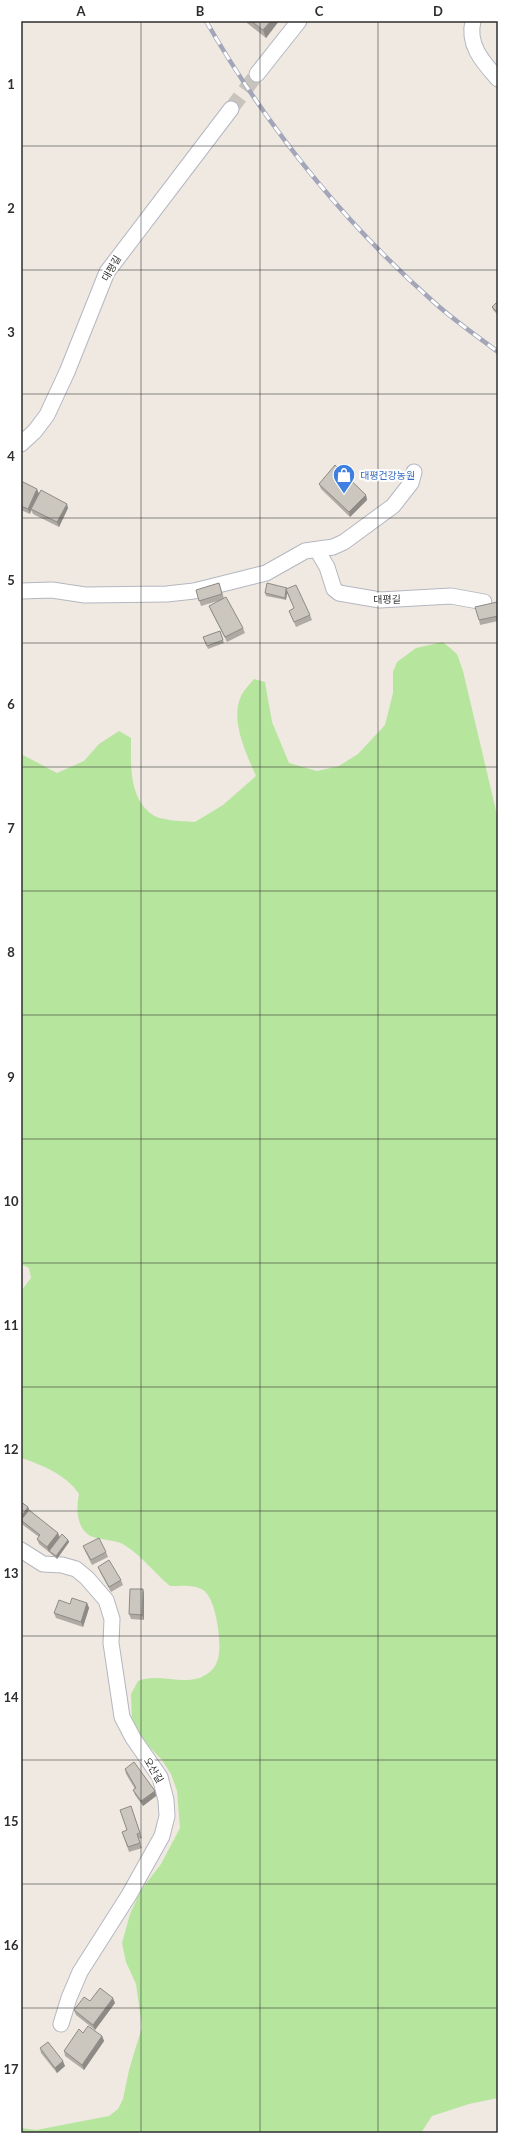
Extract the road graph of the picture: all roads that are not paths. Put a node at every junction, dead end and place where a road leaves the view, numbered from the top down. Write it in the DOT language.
graph roads {
  1 [pos="299,21"];
  2 [pos="473,21"];
  3 [pos="257,74"];
  4 [pos="498,79"];
  5 [pos="231,109"];
  6 [pos="21,444"];
  7 [pos="414,472"];
  8 [pos="317,550"];
  9 [pos="21,591"];
  10 [pos="484,602"];
  11 [pos="21,1550"];
  12 [pos="61,2024"];
  1 -- 3 [label="lane"];
  2 -- 4 [label="lane"];
  5 -- 6 [label="lane, 대평길"];
  7 -- 8 [label="lane"];
  8 -- 9 [label="lane"];
  8 -- 10 [label="lane, 대평길"];
  11 -- 12 [label="lane, 오산길"];
}
